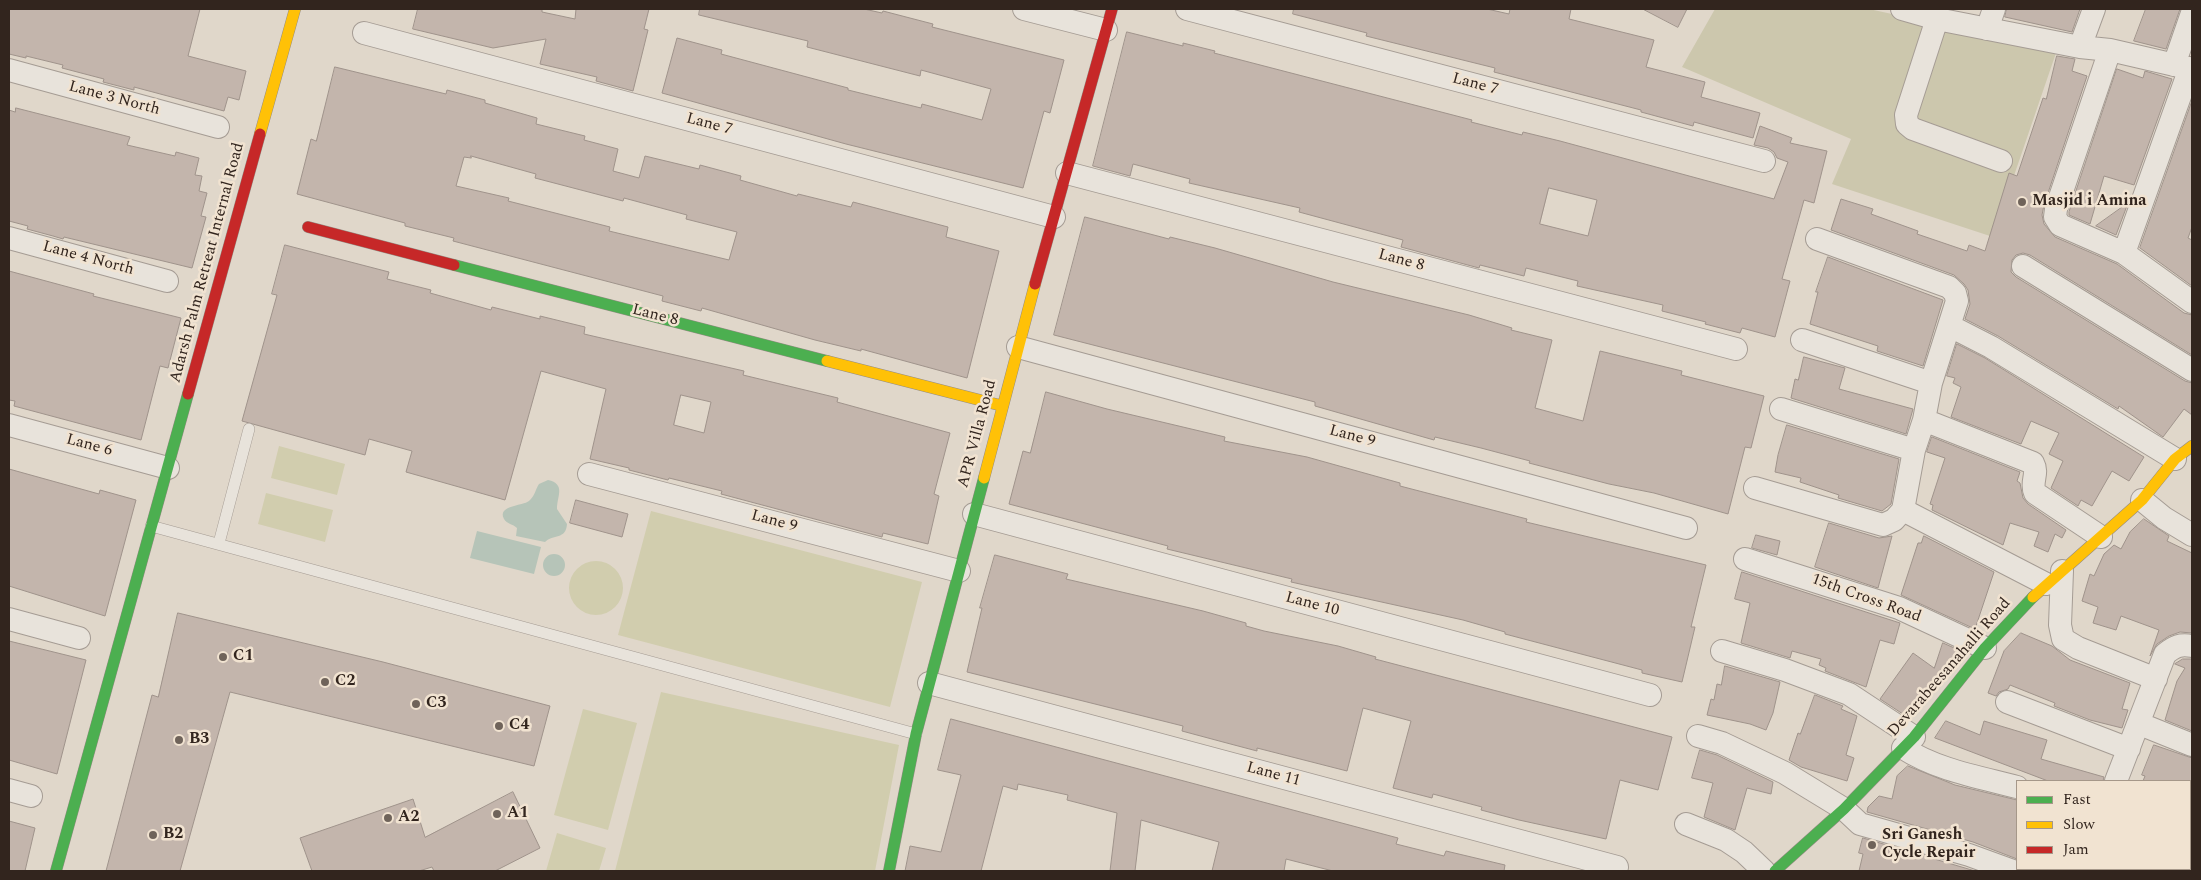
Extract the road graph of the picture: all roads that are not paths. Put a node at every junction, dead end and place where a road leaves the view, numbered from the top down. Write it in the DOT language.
graph roads {
  1 [pos="295,9"];
  2 [pos="1024,9"];
  3 [pos="1112,9"];
  4 [pos="1187,9"];
  5 [pos="1902,9"];
  6 [pos="2094,9"];
  7 [pos="2192,13"];
  8 [pos="1937,19"];
  9 [pos="1990,19"];
  10 [pos="1106,30"];
  11 [pos="364,33"];
  12 [pos="2080,47"];
  13 [pos="2110,50"];
  14 [pos="2186,68"];
  15 [pos="9,70"];
  16 [pos="218,127"];
  17 [pos="1764,161"];
  18 [pos="2000,161"];
  19 [pos="1067,173"];
  20 [pos="1054,217"];
  21 [pos="308,226"];
  22 [pos="9,238"];
  23 [pos="1817,239"];
  24 [pos="2124,253"];
  25 [pos="2023,266"];
  26 [pos="167,280"];
  27 [pos="2192,302"];
  28 [pos="1950,326"];
  29 [pos="1802,340"];
  30 [pos="1018,347"];
  31 [pos="1736,349"];
  32 [pos="2192,370"];
  33 [pos="1930,384"];
  34 [pos="1003,406"];
  35 [pos="1781,409"];
  36 [pos="1924,420"];
  37 [pos="9,425"];
  38 [pos="248,429"];
  39 [pos="1914,450"];
  40 [pos="2184,453"];
  41 [pos="168,468"];
  42 [pos="589,474"];
  43 [pos="1755,488"];
  44 [pos="2142,500"];
  45 [pos="1902,510"];
  46 [pos="974,514"];
  47 [pos="151,526"];
  48 [pos="1686,528"];
  49 [pos="2192,536"];
  50 [pos="2101,537"];
  51 [pos="219,543"];
  52 [pos="1745,559"];
  53 [pos="959,571"];
  54 [pos="2054,578"];
  55 [pos="9,619"];
  56 [pos="79,638"];
  57 [pos="2192,646"];
  58 [pos="1985,648"];
  59 [pos="1722,651"];
  60 [pos="2156,679"];
  61 [pos="929,683"];
  62 [pos="1650,695"];
  63 [pos="2007,702"];
  64 [pos="2140,724"];
  65 [pos="916,734"];
  66 [pos="1698,736"];
  67 [pos="1909,742"];
  68 [pos="2192,745"];
  69 [pos="2129,750"];
  70 [pos="2116,780"];
  71 [pos="2016,787"];
  72 [pos="9,790"];
  73 [pos="31,796"];
  74 [pos="1844,809"];
  75 [pos="1686,824"];
  76 [pos="1617,867"];
  77 [pos="56,871"];
  78 [pos="889,871"];
  79 [pos="1764,871"];
  80 [pos="1776,871"];
  81 [pos="2014,871"];
  1 -- 41 [label="street, Adarsh Palm Retreat Internal Road"];
  2 -- 10 [label="street"];
  3 -- 10 [label="street, APR Villa Road"];
  4 -- 17 [label="street, Lane 7"];
  5 -- 8 [label="street"];
  6 -- 12 [label="street"];
  7 -- 14 [label="street"];
  8 -- 9 [label="street"];
  8 -- 18 [label="street"];
  9 -- 12 [label="street"];
  10 -- 19 [label="street, APR Villa Road"];
  11 -- 20 [label="street, Lane 7"];
  12 -- 13 [label="street"];
  13 -- 14 [label="street"];
  13 -- 24 [label="street"];
  14 -- 24 [label="street"];
  15 -- 16 [label="street, Lane 3 North"];
  19 -- 20 [label="street, APR Villa Road"];
  19 -- 31 [label="street, Lane 8"];
  20 -- 30 [label="street, APR Villa Road"];
  21 -- 34 [label="street, Lane 8"];
  22 -- 26 [label="street, Lane 4 North"];
  23 -- 28 [label="street"];
  24 -- 27 [label="street"];
  25 -- 32 [label="street"];
  28 -- 33 [label="street"];
  28 -- 40 [label="street"];
  29 -- 33 [label="street"];
  30 -- 34 [label="street, APR Villa Road"];
  30 -- 48 [label="street, Lane 9"];
  33 -- 36 [label="street"];
  34 -- 46 [label="street, APR Villa Road"];
  35 -- 39 [label="street"];
  36 -- 39 [label="street"];
  36 -- 50 [label="street"];
  37 -- 41 [label="street, Lane 6"];
  38 -- 51 [label="lane"];
  39 -- 45 [label="street"];
  40 -- 44 [label="street, Devarabeesanahalli Road"];
  41 -- 47 [label="street, Adarsh Palm Retreat Internal Road"];
  42 -- 53 [label="street, Lane 9"];
  43 -- 45 [label="street"];
  44 -- 49 [label="street"];
  44 -- 50 [label="street, Devarabeesanahalli Road"];
  45 -- 54 [label="street"];
  46 -- 53 [label="street, APR Villa Road"];
  46 -- 62 [label="street, Lane 10"];
  47 -- 51 [label="lane"];
  47 -- 77 [label="street, Adarsh Palm Retreat Internal Road"];
  50 -- 54 [label="street, Devarabeesanahalli Road"];
  51 -- 65 [label="lane"];
  52 -- 58 [label="street, 15th Cross Road"];
  53 -- 61 [label="street, APR Villa Road"];
  54 -- 58 [label="street, Devarabeesanahalli Road"];
  54 -- 60 [label="street"];
  55 -- 56 [label="street"];
  57 -- 60 [label="street"];
  58 -- 67 [label="street, Devarabeesanahalli Road"];
  59 -- 67 [label="street"];
  60 -- 64 [label="street"];
  61 -- 65 [label="street, APR Villa Road"];
  61 -- 76 [label="street, Lane 11"];
  63 -- 69 [label="street"];
  64 -- 68 [label="street"];
  64 -- 69 [label="street"];
  65 -- 78 [label="street, APR Villa Road"];
  66 -- 74 [label="street"];
  67 -- 71 [label="street"];
  67 -- 74 [label="street, Devarabeesanahalli Road"];
  69 -- 70 [label="street"];
  72 -- 73 [label="street"];
  74 -- 80 [label="street, Devarabeesanahalli Road"];
  74 -- 81 [label="street"];
  75 -- 79 [label="street"];
}
